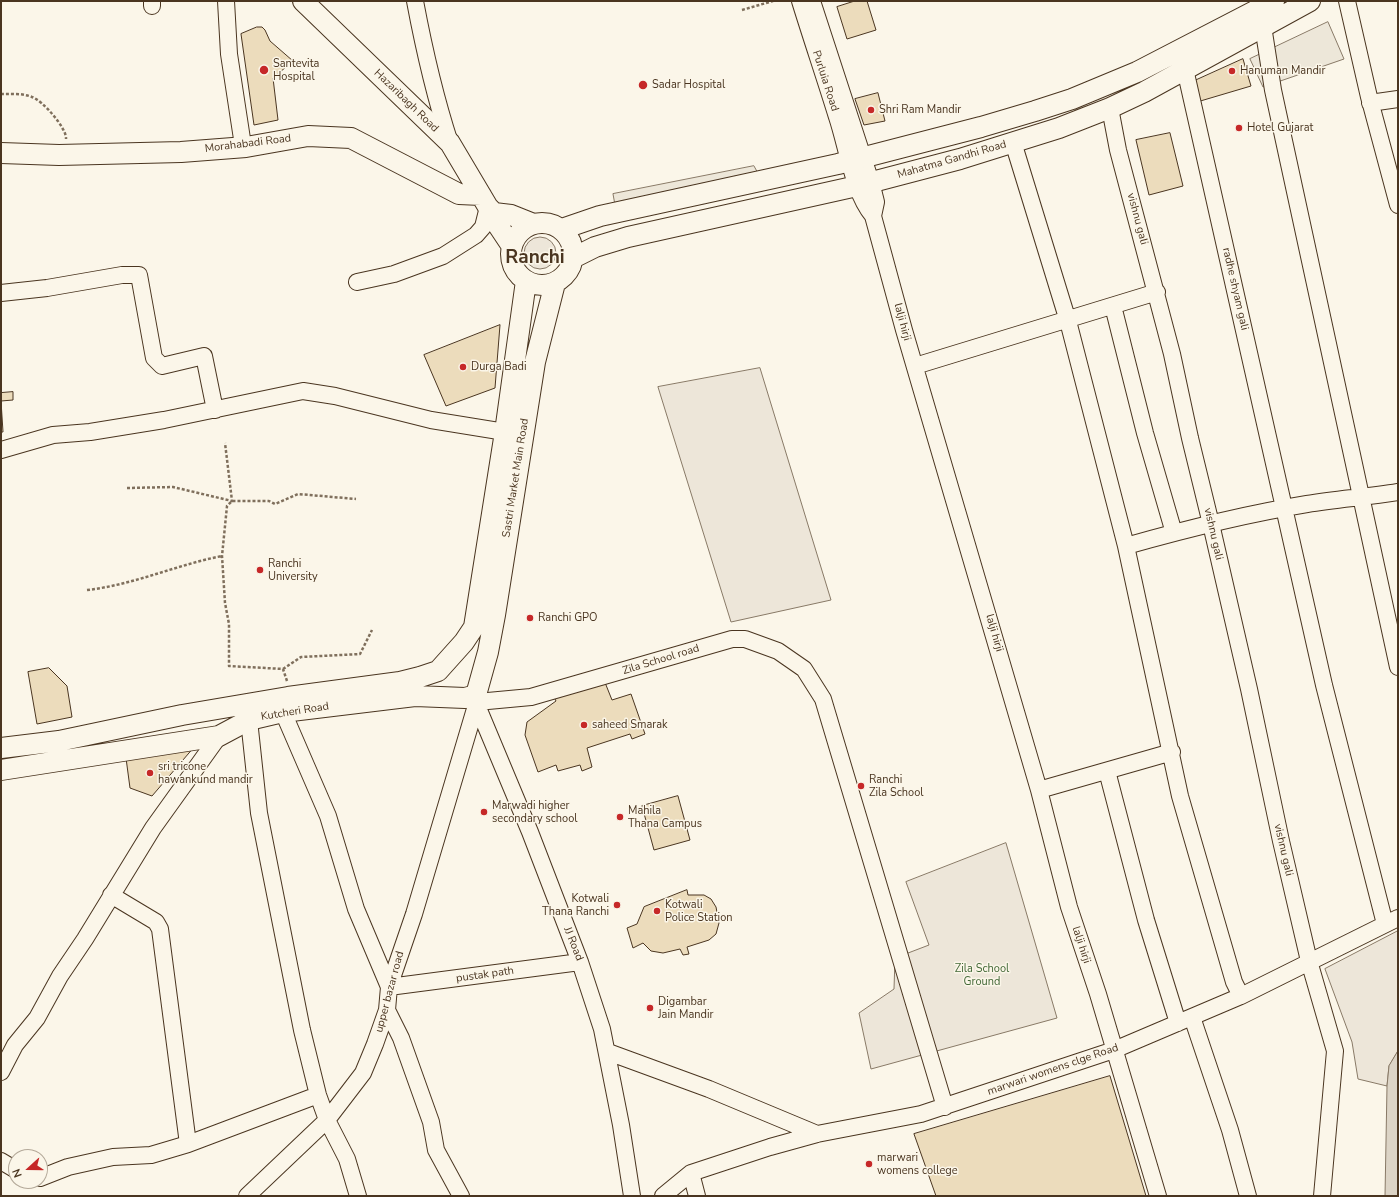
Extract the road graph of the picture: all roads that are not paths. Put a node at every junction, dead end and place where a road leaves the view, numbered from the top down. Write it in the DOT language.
graph roads {
  1 [pos="226,1"];
  2 [pos="303,1"];
  3 [pos="416,1"];
  4 [pos="800,1"];
  5 [pos="812,1"];
  6 [pos="1274,1"];
  7 [pos="1309,1"];
  8 [pos="1346,1"];
  9 [pos="1263,26"];
  10 [pos="1185,69"];
  11 [pos="1398,99"];
  12 [pos="1370,103"];
  13 [pos="1110,108"];
  14 [pos="1013,142"];
  15 [pos="450,143"];
  16 [pos="246,147"];
  17 [pos="1,153"];
  18 [pos="857,159"];
  19 [pos="864,184"];
  20 [pos="1395,184"];
  21 [pos="488,205"];
  22 [pos="1398,205"];
  23 [pos="531,223"];
  24 [pos="562,230"];
  25 [pos="511,245"];
  26 [pos="573,258"];
  27 [pos="526,281"];
  28 [pos="357,282"];
  29 [pos="555,283"];
  30 [pos="1,292"];
  31 [pos="1157,292"];
  32 [pos="1113,306"];
  33 [pos="1068,321"];
  34 [pos="915,366"];
  35 [pos="216,410"];
  36 [pos="505,432"];
  37 [pos="1,450"];
  38 [pos="1398,492"];
  39 [pos="1361,498"];
  40 [pos="1286,508"];
  41 [pos="1211,524"];
  42 [pos="1174,533"];
  43 [pos="1126,546"];
  44 [pos="1398,667"];
  45 [pos="475,699"];
  46 [pos="286,705"];
  47 [pos="249,720"];
  48 [pos="219,736"];
  49 [pos="1,748"];
  50 [pos="1172,752"];
  51 [pos="1,770"];
  52 [pos="1107,771"];
  53 [pos="1039,790"];
  54 [pos="111,895"];
  55 [pos="1392,921"];
  56 [pos="1309,961"];
  57 [pos="580,962"];
  58 [pos="389,987"];
  59 [pos="1241,996"];
  60 [pos="386,1010"];
  61 [pos="1185,1020"];
  62 [pos="1114,1050"];
  63 [pos="608,1052"];
  64 [pos="1,1072"];
  65 [pos="318,1095"];
  66 [pos="945,1107"];
  67 [pos="327,1120"];
  68 [pos="817,1134"];
  69 [pos="188,1144"];
  70 [pos="691,1173"];
  71 [pos="48,1175"];
  72 [pos="248,1196"];
  73 [pos="358,1196"];
  74 [pos="461,1196"];
  75 [pos="632,1196"];
  76 [pos="663,1196"];
  77 [pos="696,1196"];
  78 [pos="1158,1196"];
  79 [pos="1248,1196"];
  80 [pos="1322,1196"];
  1 -- 16 [label="street"];
  2 -- 15 [label="main road, Hazaribagh Road"];
  3 -- 15 [label="street"];
  4 -- 18 [label="street, Purluia Road"];
  5 -- 18 [label="street, Purluia Road"];
  6 -- 18 [label="main road"];
  7 -- 9 [label="main road, Mahatma Gandhi Road"];
  8 -- 12 [label="street"];
  9 -- 10 [label="main road, Mahatma Gandhi Road"];
  9 -- 39 [label="street"];
  10 -- 13 [label="main road, Mahatma Gandhi Road"];
  10 -- 40 [label="street, radhe shyam gali"];
  11 -- 12 [label="street"];
  12 -- 20 [label="street"];
  13 -- 14 [label="main road, Mahatma Gandhi Road"];
  13 -- 31 [label="street, vishnu gali"];
  14 -- 19 [label="main road, Mahatma Gandhi Road"];
  14 -- 33 [label="street"];
  15 -- 21 [label="main road, Hazaribagh Road"];
  16 -- 17 [label="main road, Morahabadi Road"];
  16 -- 21 [label="main road, Morahabadi Road"];
  18 -- 19 [label="street, lalji hirji"];
  18 -- 24 [label="main road"];
  19 -- 26 [label="main road, Mahatma Gandhi Road"];
  19 -- 34 [label="street, lalji hirji"];
  20 -- 22 [label="street"];
  21 -- 23 [label="main road"];
  21 -- 25 [label="main road, Hazaribagh Road"];
  21 -- 28 [label="street"];
  23 -- 24 [label="main road"];
  23 -- 25 [label="main road"];
  24 -- 26 [label="main road"];
  25 -- 27 [label="main road"];
  26 -- 29 [label="main road"];
  27 -- 29 [label="main road"];
  27 -- 36 [label="main road"];
  29 -- 45 [label="main road, Sastri Market Main Road"];
  30 -- 35 [label="street"];
  31 -- 32 [label="street"];
  31 -- 41 [label="street, vishnu gali"];
  32 -- 33 [label="street"];
  32 -- 42 [label="street"];
  33 -- 34 [label="street"];
  33 -- 43 [label="street"];
  34 -- 53 [label="street, lalji hirji"];
  35 -- 36 [label="street"];
  35 -- 37 [label="street"];
  36 -- 46 [label="main road"];
  38 -- 39 [label="street"];
  39 -- 40 [label="street"];
  39 -- 44 [label="street"];
  40 -- 41 [label="street"];
  40 -- 55 [label="street, radhe shyam gali"];
  41 -- 42 [label="street"];
  41 -- 56 [label="street, vishnu gali"];
  42 -- 43 [label="street"];
  43 -- 50 [label="street"];
  45 -- 46 [label="main road, Kutcheri Road"];
  45 -- 57 [label="street, JJ Road"];
  45 -- 58 [label="street, upper bazar road"];
  45 -- 66 [label="street, Zila School road"];
  46 -- 47 [label="main road, Kutcheri Road"];
  46 -- 49 [label="main road"];
  46 -- 58 [label="street"];
  47 -- 48 [label="main road, Kutcheri Road"];
  47 -- 65 [label="street"];
  48 -- 51 [label="main road, Kutcheri Road"];
  48 -- 54 [label="street"];
  50 -- 52 [label="street"];
  50 -- 59 [label="street"];
  52 -- 53 [label="street"];
  52 -- 61 [label="street"];
  53 -- 62 [label="street, lalji hirji"];
  54 -- 64 [label="street"];
  54 -- 69 [label="street"];
  55 -- 56 [label="street, marwari womens clge Road"];
  56 -- 59 [label="street, marwari womens clge Road"];
  56 -- 80 [label="street, vishnu gali"];
  57 -- 58 [label="street, pustak path"];
  57 -- 63 [label="street, JJ Road"];
  58 -- 60 [label="street, upper bazar road"];
  59 -- 61 [label="street, marwari womens clge Road"];
  60 -- 67 [label="street, upper bazar road"];
  60 -- 74 [label="street"];
  61 -- 62 [label="street, marwari womens clge Road"];
  61 -- 79 [label="street"];
  62 -- 66 [label="street, marwari womens clge Road"];
  62 -- 78 [label="street, lalji hirji"];
  63 -- 68 [label="street"];
  63 -- 75 [label="street, JJ Road"];
  65 -- 67 [label="street"];
  65 -- 69 [label="street"];
  66 -- 68 [label="street, marwari womens clge Road"];
  67 -- 72 [label="street, upper bazar road"];
  67 -- 73 [label="street"];
  68 -- 70 [label="street, marwari womens clge Road"];
  69 -- 71 [label="street"];
  70 -- 76 [label="street"];
  70 -- 77 [label="street"];
}
